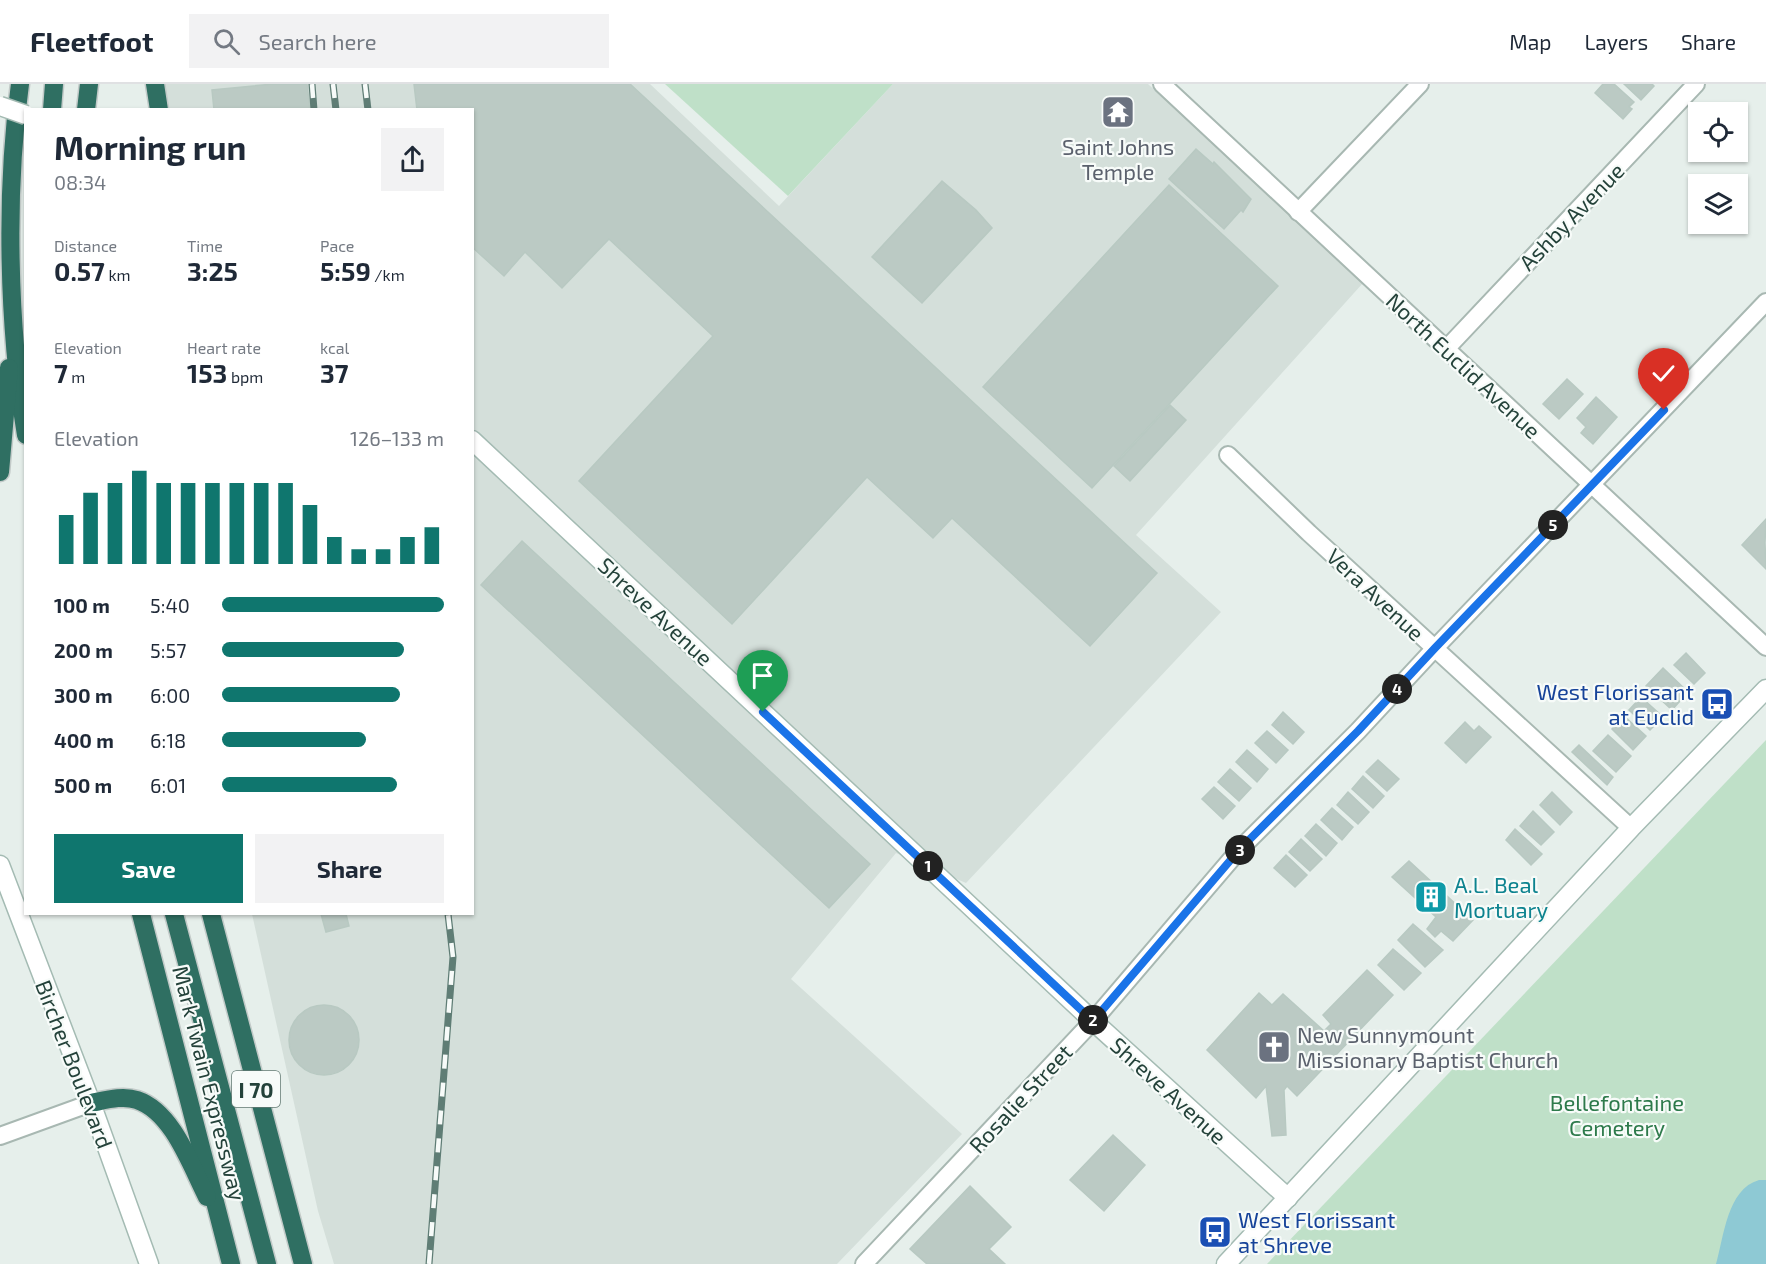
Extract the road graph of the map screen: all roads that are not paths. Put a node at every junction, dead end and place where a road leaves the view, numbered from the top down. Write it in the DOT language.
graph roads {
  1 [pos="20,84"];
  2 [pos="54,84"];
  3 [pos="88,84"];
  4 [pos="155,84"];
  5 [pos="1162,84"];
  6 [pos="1420,84"];
  7 [pos="1696,84"];
  8 [pos="0,106"];
  9 [pos="52,108"];
  10 [pos="86,108"];
  11 [pos="159,108"];
  12 [pos="24,114"];
  13 [pos="1298,212"];
  14 [pos="1766,302"];
  15 [pos="14,319"];
  16 [pos="1447,348"];
  17 [pos="24,416"];
  18 [pos="474,442"];
  19 [pos="1228,455"];
  20 [pos="0,472"];
  21 [pos="1593,485"];
  22 [pos="1766,646"];
  23 [pos="1435,648"];
  24 [pos="1766,689"];
  25 [pos="1631,828"];
  26 [pos="0,865"];
  27 [pos="6,904"];
  28 [pos="141,915"];
  29 [pos="174,915"];
  30 [pos="211,915"];
  31 [pos="1093,1021"];
  32 [pos="91,1103"];
  33 [pos="0,1136"];
  34 [pos="1288,1198"];
  35 [pos="221,1225"];
  36 [pos="149,1264"];
  37 [pos="231,1264"];
  38 [pos="267,1264"];
  39 [pos="303,1264"];
  40 [pos="864,1264"];
  41 [pos="1226,1264"];
  1 -- 15 [label="highway"];
  2 -- 9 [label="highway"];
  3 -- 10 [label="highway"];
  4 -- 11 [label="highway"];
  5 -- 13 [label="street, North Euclid Avenue"];
  6 -- 13 [label="street"];
  7 -- 16 [label="street, Ashby Avenue"];
  8 -- 12 [label="street, bridge"];
  13 -- 16 [label="street, North Euclid Avenue"];
  14 -- 21 [label="street, Rosalie Street"];
  15 -- 17 [label="highway"];
  15 -- 20 [label="highway"];
  16 -- 21 [label="street, North Euclid Avenue"];
  18 -- 31 [label="street, Shreve Avenue"];
  19 -- 23 [label="street, Vera Avenue"];
  21 -- 22 [label="street, North Euclid Avenue"];
  21 -- 23 [label="street, Rosalie Street"];
  23 -- 25 [label="street, Vera Avenue"];
  23 -- 31 [label="street, Rosalie Street"];
  24 -- 25 [label="street"];
  25 -- 34 [label="street"];
  26 -- 27 [label="street, Bircher Boulevard"];
  27 -- 32 [label="street, Bircher Boulevard"];
  28 -- 35 [label="highway, Mark Twain Expressway"];
  29 -- 38 [label="highway"];
  30 -- 39 [label="highway, Mark Twain Expressway / I 70"];
  31 -- 34 [label="street, Shreve Avenue"];
  31 -- 40 [label="street, Rosalie Street"];
  32 -- 33 [label="street"];
  32 -- 35 [label="highway"];
  32 -- 36 [label="street, Bircher Boulevard"];
  34 -- 41 [label="street"];
  35 -- 37 [label="highway, Mark Twain Expressway"];
}
